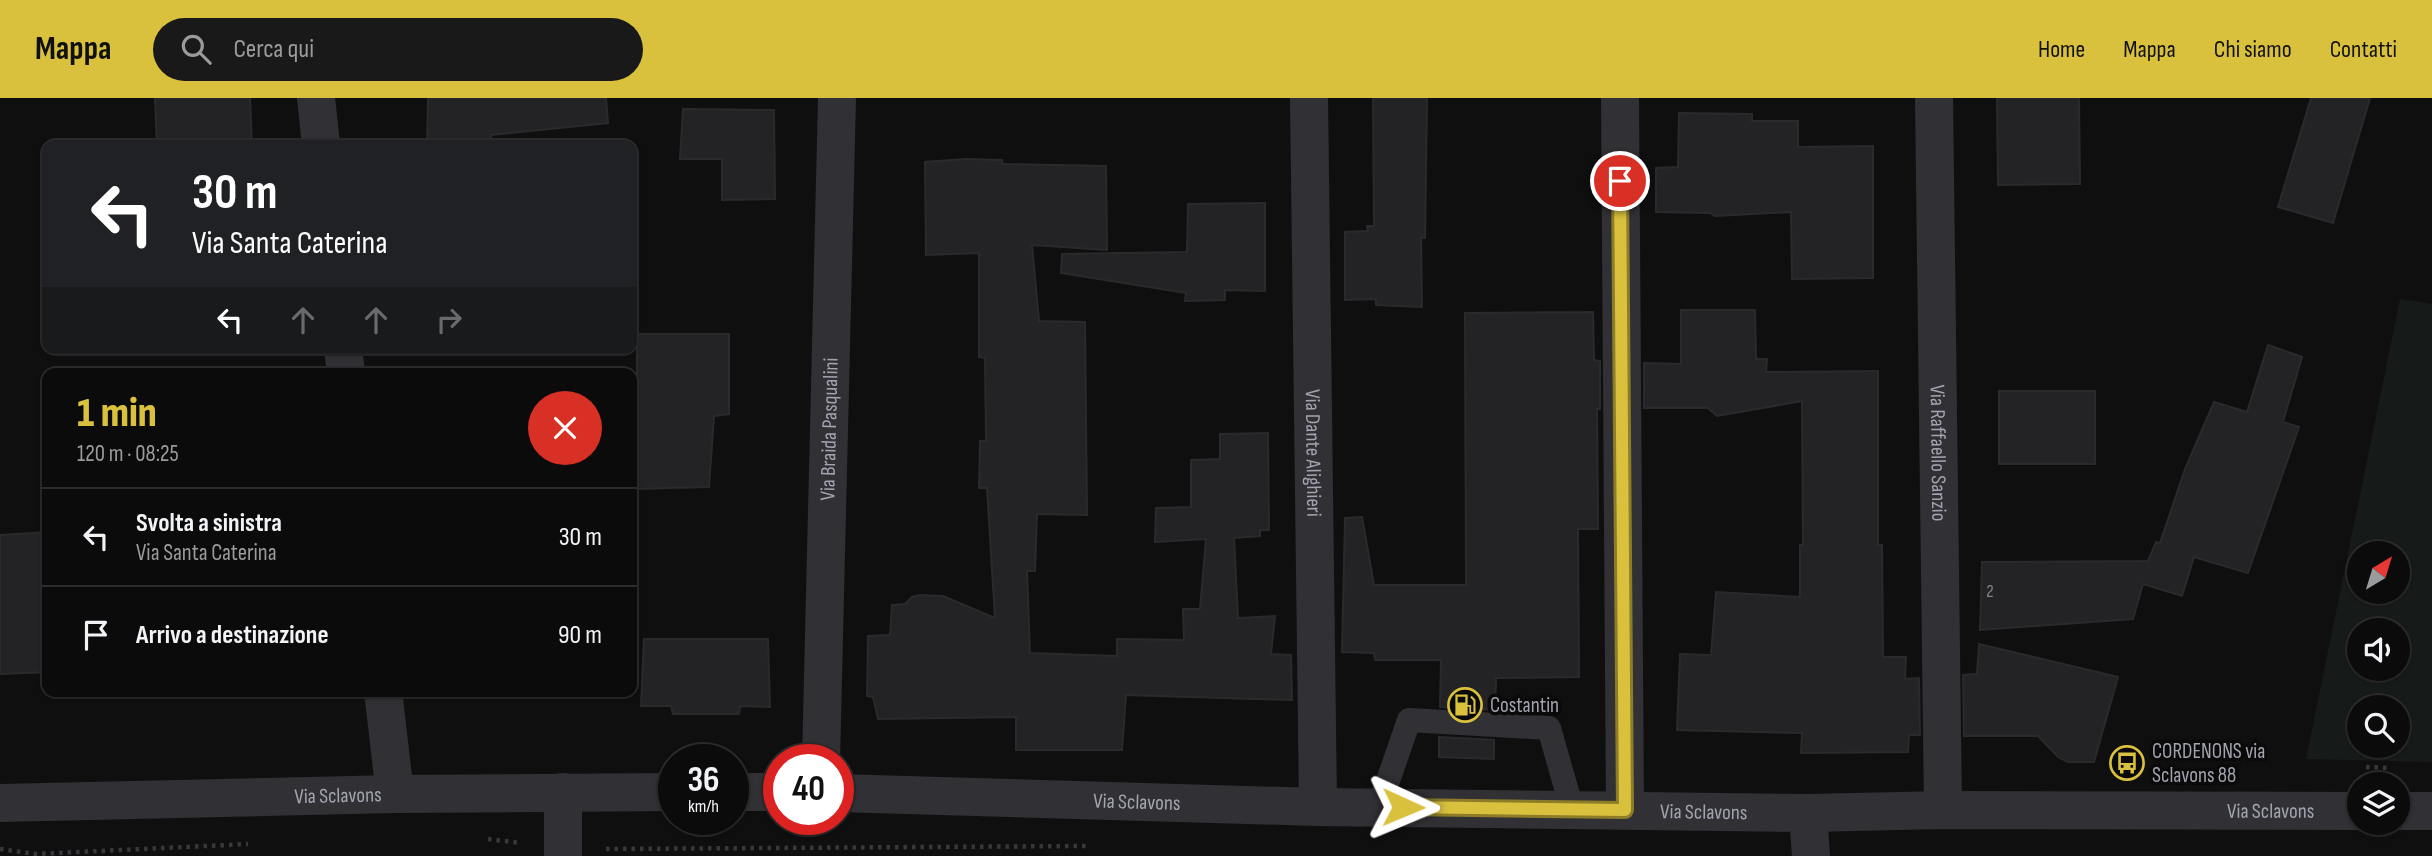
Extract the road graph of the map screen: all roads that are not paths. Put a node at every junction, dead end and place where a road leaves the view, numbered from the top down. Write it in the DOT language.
graph roads {
  1 [pos="316,98"];
  2 [pos="838,98"];
  3 [pos="1309,98"];
  4 [pos="1620,98"];
  5 [pos="1934,98"];
  6 [pos="320,140"];
  7 [pos="384,697"];
  8 [pos="821,744"];
  9 [pos="563,792"];
  10 [pos="658,792"];
  11 [pos="854,793"];
  12 [pos="395,794"];
  13 [pos="0,803"];
  14 [pos="1318,807"];
  15 [pos="1379,807"];
  16 [pos="1572,809"];
  17 [pos="1625,810"];
  18 [pos="1943,810"];
  19 [pos="2347,811"];
  20 [pos="2410,811"];
  21 [pos="2432,811"];
  22 [pos="1808,813"];
  23 [pos="563,852"];
  24 [pos="1811,856"];
  1 -- 6 [label="street"];
  2 -- 8 [label="street, Via Braida Pasqualini"];
  3 -- 14 [label="street, Via Dante Alighieri"];
  4 -- 17 [label="street"];
  5 -- 18 [label="street, Via Raffaello Sanzio"];
  7 -- 12 [label="street"];
  9 -- 10 [label="street, Via Sclavons"];
  9 -- 12 [label="street, Via Sclavons"];
  9 -- 23 [label="street"];
  11 -- 14 [label="street, Via Sclavons"];
  12 -- 13 [label="street, Via Sclavons"];
  14 -- 15 [label="street, Via Sclavons"];
  15 -- 16 [label="street, Via Sclavons"];
  15 -- 16 [label="lane"];
  16 -- 17 [label="street, Via Sclavons"];
  17 -- 22 [label="street, Via Sclavons"];
  18 -- 19 [label="street, Via Sclavons"];
  18 -- 22 [label="street, Via Sclavons"];
  20 -- 21 [label="street"];
  22 -- 24 [label="street"];
}
